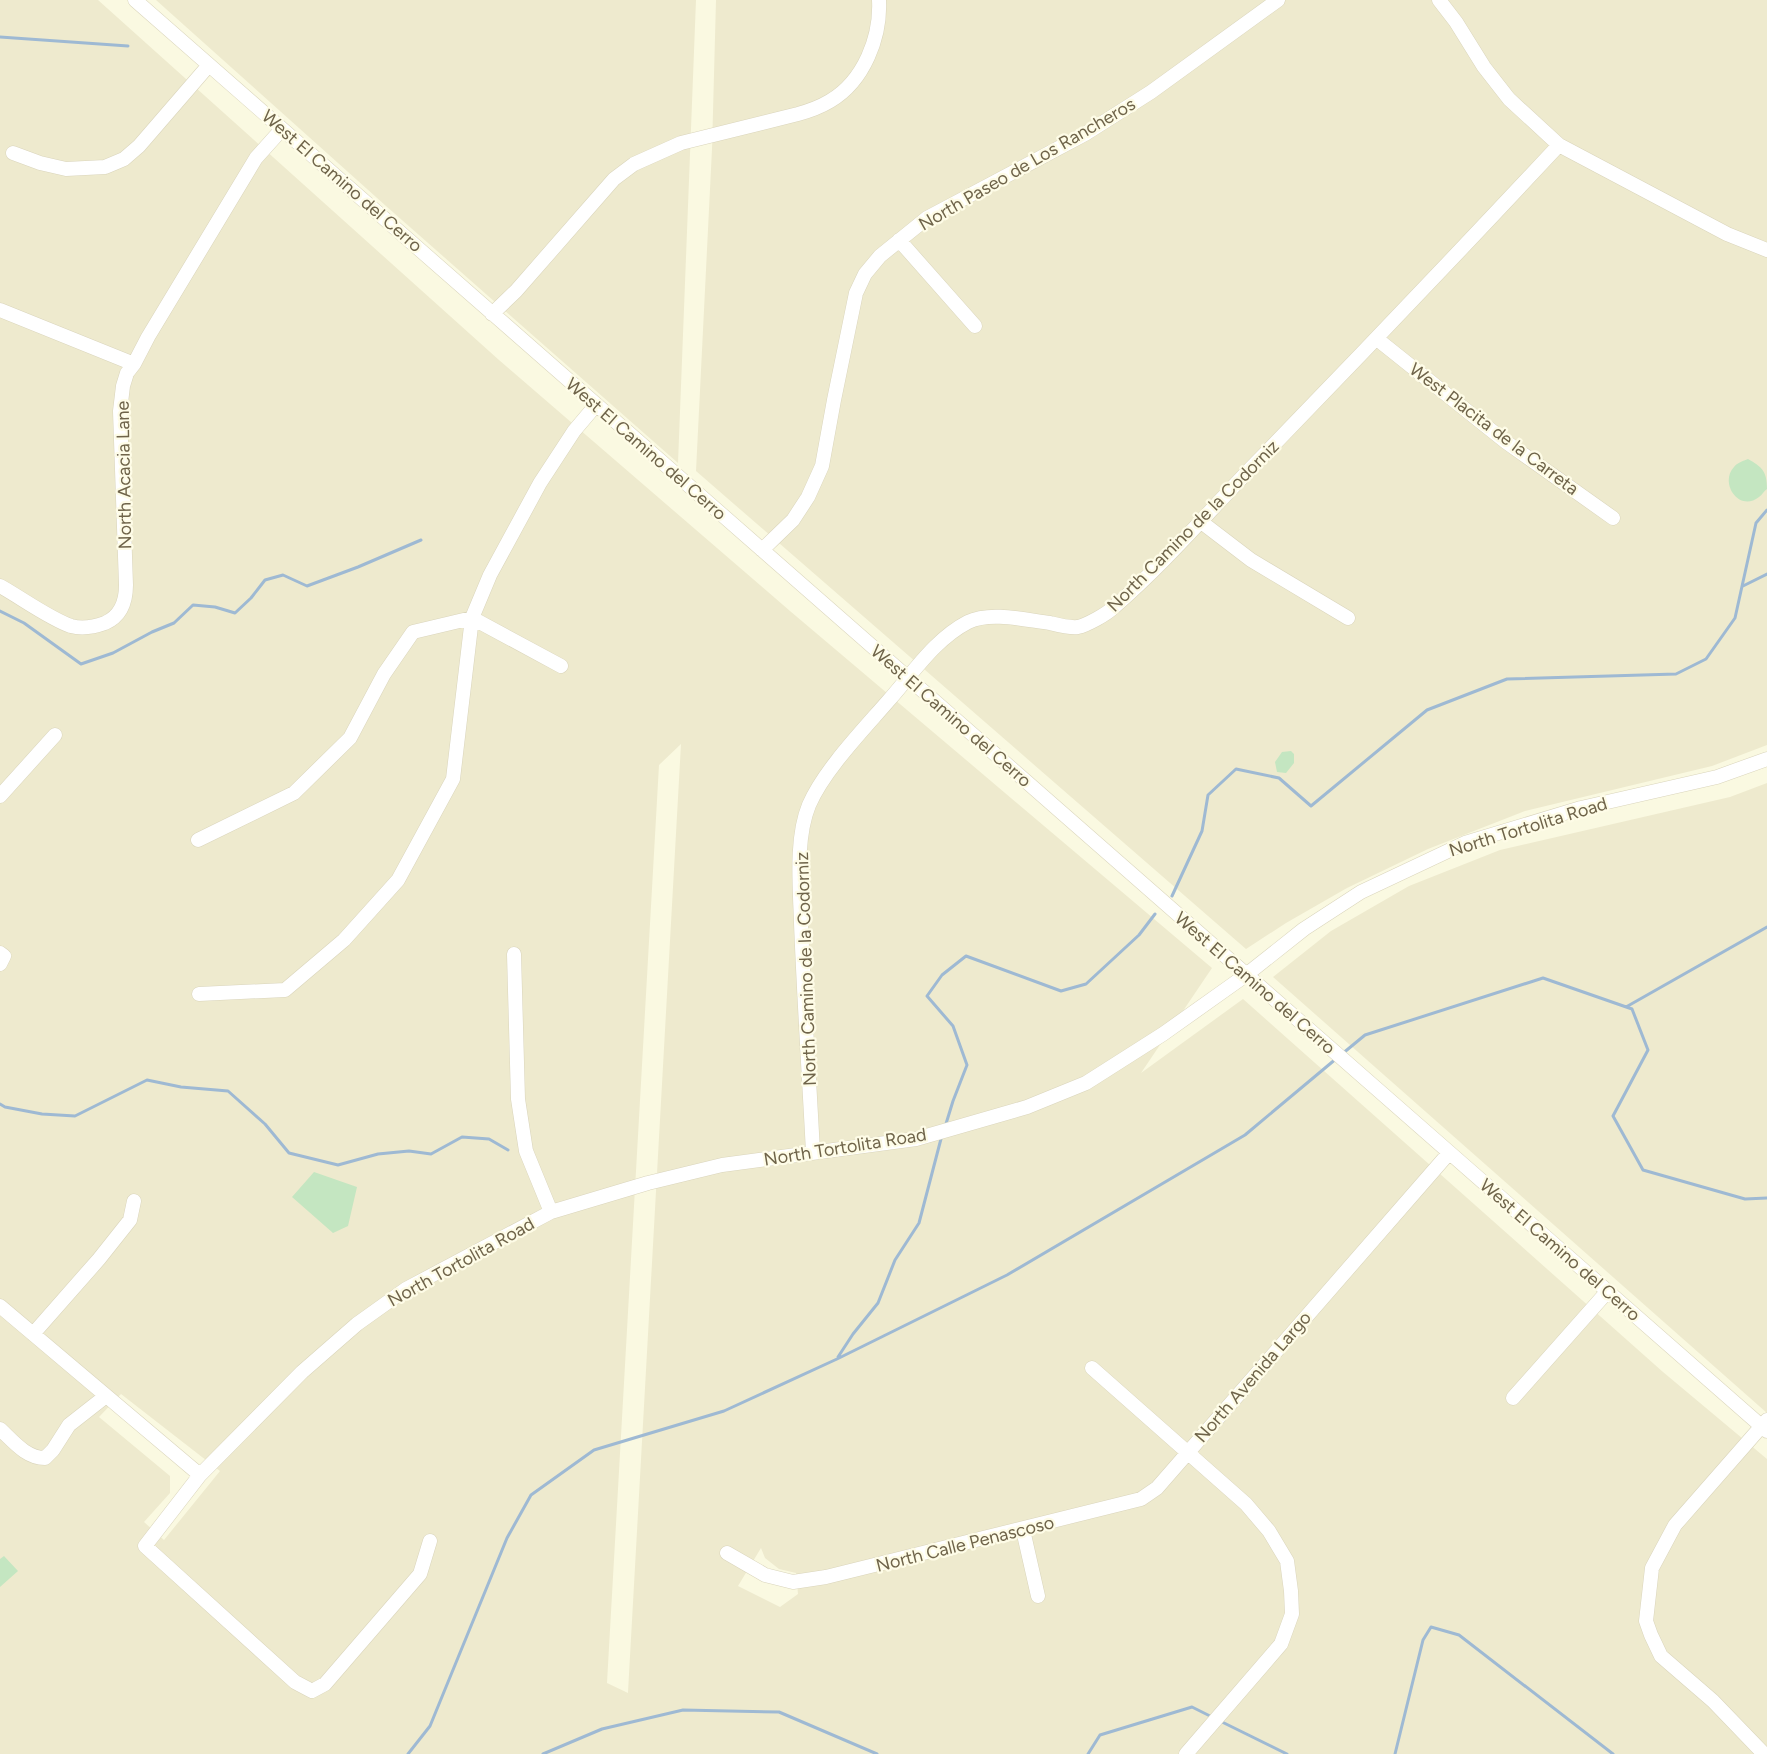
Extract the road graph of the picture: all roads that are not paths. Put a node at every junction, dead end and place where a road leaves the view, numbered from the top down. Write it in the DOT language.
graph roads {
  1 [pos="135,0"];
  2 [pos="879,0"];
  3 [pos="1278,0"];
  4 [pos="1439,0"];
  5 [pos="209,65"];
  6 [pos="282,129"];
  7 [pos="1559,145"];
  8 [pos="13,153"];
  9 [pos="899,240"];
  10 [pos="1767,250"];
  11 [pos="0,310"];
  12 [pos="492,314"];
  13 [pos="975,326"];
  14 [pos="1377,339"];
  15 [pos="134,364"];
  16 [pos="596,405"];
  17 [pos="1613,518"];
  18 [pos="1200,521"];
  19 [pos="762,550"];
  20 [pos="0,586"];
  21 [pos="472,618"];
  22 [pos="1348,618"];
  23 [pos="561,666"];
  24 [pos="908,678"];
  25 [pos="55,735"];
  26 [pos="1767,759"];
  27 [pos="0,796"];
  28 [pos="198,840"];
  29 [pos="0,953"];
  30 [pos="514,954"];
  31 [pos="0,964"];
  32 [pos="1246,975"];
  33 [pos="199,994"];
  34 [pos="813,1152"];
  35 [pos="1450,1153"];
  36 [pos="134,1201"];
  37 [pos="551,1212"];
  38 [pos="1607,1292"];
  39 [pos="0,1306"];
  40 [pos="33,1334"];
  41 [pos="1092,1368"];
  42 [pos="106,1396"];
  43 [pos="1513,1398"];
  44 [pos="1765,1426"];
  45 [pos="0,1429"];
  46 [pos="1188,1451"];
  47 [pos="200,1475"];
  48 [pos="1023,1530"];
  49 [pos="430,1541"];
  50 [pos="727,1553"];
  51 [pos="1038,1596"];
  52 [pos="1186,1754"];
  53 [pos="1764,1754"];
  1 -- 5 [label="street, West El Camino del Cerro"];
  2 -- 12 [label="street"];
  3 -- 9 [label="street, North Paseo de Los Rancheros"];
  4 -- 7 [label="street"];
  5 -- 6 [label="street, West El Camino del Cerro"];
  5 -- 8 [label="street"];
  6 -- 12 [label="street, West El Camino del Cerro"];
  6 -- 15 [label="street, North Acacia Lane"];
  7 -- 10 [label="street"];
  7 -- 14 [label="street, North Camino de la Codorniz"];
  9 -- 13 [label="street, North Paseo de Los Rancheros"];
  9 -- 19 [label="street, North Paseo de Los Rancheros"];
  11 -- 15 [label="street"];
  12 -- 16 [label="street, West El Camino del Cerro"];
  14 -- 17 [label="street, West Placita de la Carreta"];
  14 -- 18 [label="street, North Camino de la Codorniz"];
  15 -- 20 [label="street, North Acacia Lane"];
  16 -- 19 [label="street, West El Camino del Cerro"];
  16 -- 21 [label="street"];
  18 -- 22 [label="street"];
  18 -- 24 [label="street, North Camino de la Codorniz"];
  19 -- 24 [label="street, West El Camino del Cerro"];
  21 -- 23 [label="street"];
  21 -- 28 [label="street"];
  21 -- 33 [label="street"];
  24 -- 32 [label="street, West El Camino del Cerro"];
  24 -- 34 [label="street, North Camino de la Codorniz"];
  25 -- 27 [label="street"];
  26 -- 32 [label="street, North Tortolita Road"];
  29 -- 31 [label="street"];
  30 -- 37 [label="street"];
  32 -- 34 [label="street, North Tortolita Road"];
  32 -- 35 [label="street, West El Camino del Cerro"];
  34 -- 37 [label="street, North Tortolita Road"];
  35 -- 38 [label="street, West El Camino del Cerro"];
  35 -- 46 [label="street, North Avenida Largo"];
  36 -- 40 [label="street"];
  37 -- 47 [label="street, North Tortolita Road"];
  38 -- 43 [label="street"];
  38 -- 44 [label="street, West El Camino del Cerro"];
  39 -- 40 [label="street"];
  40 -- 42 [label="street"];
  41 -- 46 [label="street"];
  42 -- 45 [label="street"];
  42 -- 47 [label="street"];
  44 -- 53 [label="street"];
  46 -- 48 [label="street, North Calle Penascoso"];
  46 -- 52 [label="street, North Avenida Largo"];
  47 -- 49 [label="street, North Tortolita Road"];
  48 -- 50 [label="street, North Calle Penascoso"];
  48 -- 51 [label="street"];
}
